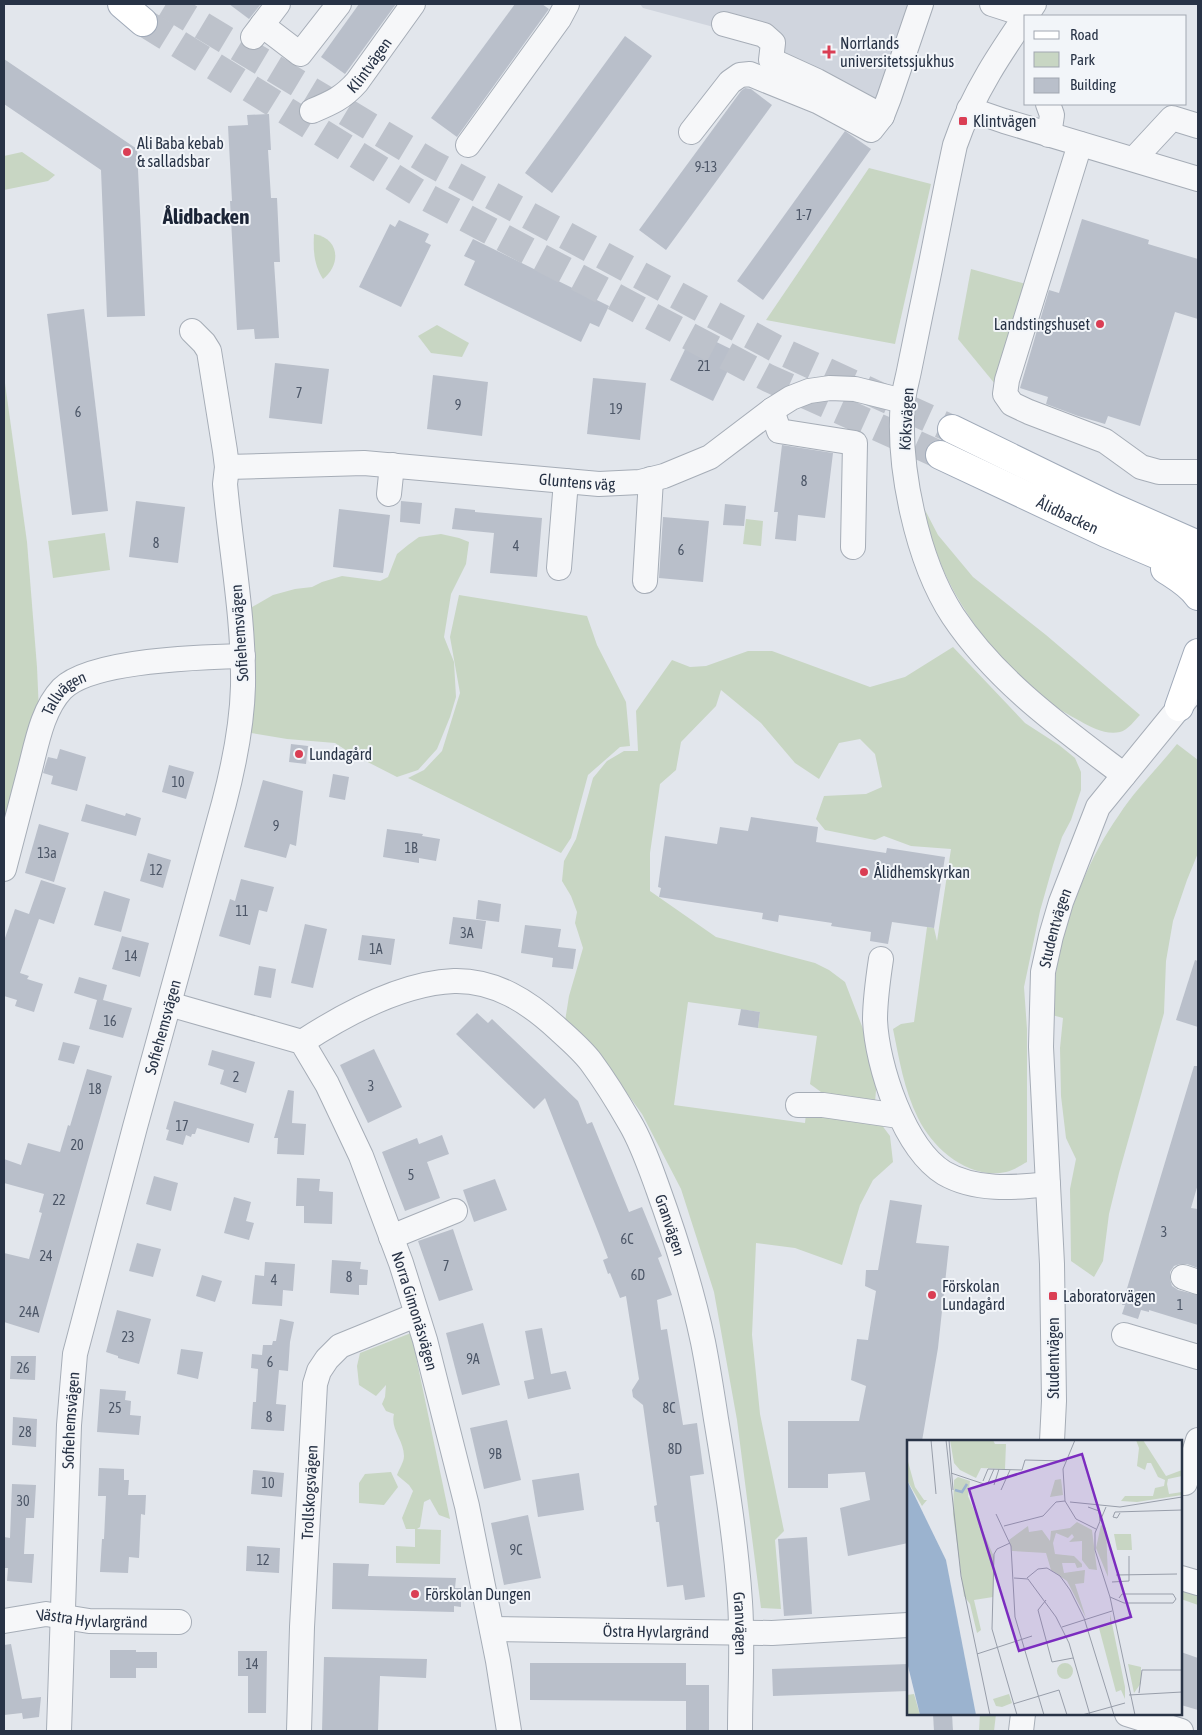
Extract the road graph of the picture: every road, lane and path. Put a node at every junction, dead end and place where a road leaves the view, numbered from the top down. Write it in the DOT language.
graph roads {
  1 [pos="122,4"];
  2 [pos="278,4"];
  3 [pos="339,4"];
  4 [pos="413,4"];
  5 [pos="566,4"];
  6 [pos="921,4"];
  7 [pos="992,4"];
  8 [pos="1030,10"];
  9 [pos="1024,19"];
  10 [pos="143,22"];
  11 [pos="724,24"];
  12 [pos="1048,105"];
  13 [pos="969,109"];
  14 [pos="312,112"];
  15 [pos="882,116"];
  16 [pos="1198,126"];
  17 [pos="691,132"];
  18 [pos="1049,134"];
  19 [pos="1080,144"];
  20 [pos="468,145"];
  21 [pos="1134,160"];
  22 [pos="1198,179"];
  23 [pos="192,331"];
  24 [pos="903,401"];
  25 [pos="772,410"];
  26 [pos="952,429"];
  27 [pos="940,454"];
  28 [pos="392,465"];
  29 [pos="227,467"];
  30 [pos="1198,472"];
  31 [pos="651,479"];
  32 [pos="566,481"];
  33 [pos="389,494"];
  34 [pos="1106,533"];
  35 [pos="1198,545"];
  36 [pos="853,547"];
  37 [pos="559,568"];
  38 [pos="1198,572"];
  39 [pos="645,581"];
  40 [pos="1198,596"];
  41 [pos="1198,653"];
  42 [pos="243,656"];
  43 [pos="1198,685"];
  44 [pos="1179,707"];
  45 [pos="1124,775"];
  46 [pos="4,869"];
  47 [pos="881,959"];
  48 [pos="169,1004"];
  49 [pos="302,1042"];
  50 [pos="798,1105"];
  51 [pos="899,1116"];
  52 [pos="1048,1184"];
  53 [pos="455,1212"];
  54 [pos="391,1237"];
  55 [pos="416,1315"];
  56 [pos="1124,1335"];
  57 [pos="1198,1357"];
  58 [pos="1052,1440"];
  59 [pos="1198,1440"];
  60 [pos="1188,1485"];
  61 [pos="1182,1578"];
  62 [pos="1198,1583"];
  63 [pos="63,1616"];
  64 [pos="4,1621"];
  65 [pos="179,1622"];
  66 [pos="907,1626"];
  67 [pos="492,1629"];
  68 [pos="740,1633"];
  69 [pos="1023,1715"];
  70 [pos="1130,1715"];
  71 [pos="59,1731"];
  72 [pos="299,1731"];
  73 [pos="509,1731"];
  74 [pos="740,1731"];
  75 [pos="1021,1731"];
  76 [pos="1181,1731"];
  1 -- 10 [label="main road"];
  2 -- 3 [label="street"];
  4 -- 14 [label="street, Klintvägen"];
  5 -- 20 [label="street"];
  6 -- 15 [label="street"];
  7 -- 8 [label="street"];
  9 -- 13 [label="street, Köksvägen"];
  11 -- 15 [label="street"];
  12 -- 18 [label="street"];
  13 -- 18 [label="street"];
  13 -- 24 [label="street, Köksvägen"];
  15 -- 17 [label="street"];
  16 -- 21 [label="street"];
  18 -- 19 [label="street"];
  19 -- 21 [label="street"];
  19 -- 30 [label="street"];
  21 -- 22 [label="street"];
  23 -- 29 [label="street, Sofiehemsvägen"];
  24 -- 25 [label="street, Gluntens väg"];
  24 -- 45 [label="street, Köksvägen"];
  25 -- 31 [label="street, Gluntens väg"];
  25 -- 36 [label="street"];
  26 -- 35 [label="main road, Ålidbacken"];
  27 -- 34 [label="main road, Ålidbacken"];
  28 -- 29 [label="street, Gluntens väg"];
  28 -- 32 [label="street, Gluntens väg"];
  28 -- 33 [label="street"];
  29 -- 42 [label="street, Sofiehemsvägen"];
  31 -- 32 [label="street, Gluntens väg"];
  31 -- 39 [label="street"];
  32 -- 37 [label="street"];
  34 -- 38 [label="main road, Ålidbacken"];
  34 -- 40 [label="main road"];
  41 -- 44 [label="main road, Studentvägen"];
  42 -- 46 [label="street, Tallvägen"];
  42 -- 48 [label="street, Sofiehemsvägen"];
  43 -- 44 [label="street, Studentvägen"];
  44 -- 45 [label="street, Studentvägen"];
  45 -- 52 [label="street, Studentvägen"];
  47 -- 51 [label="street"];
  48 -- 49 [label="street"];
  48 -- 63 [label="street, Sofiehemsvägen"];
  49 -- 54 [label="street, Norra Gimonäsvägen"];
  49 -- 68 [label="street, Granvägen"];
  50 -- 51 [label="street"];
  51 -- 52 [label="street"];
  52 -- 58 [label="street, Studentvägen"];
  53 -- 54 [label="street"];
  54 -- 55 [label="street, Norra Gimonäsvägen"];
  55 -- 67 [label="street, Norra Gimonäsvägen"];
  55 -- 72 [label="street, Trollskogsvägen"];
  56 -- 57 [label="street"];
  59 -- 60 [label="street"];
  61 -- 62 [label="street"];
  63 -- 64 [label="street, Västra Hyvlargränd"];
  63 -- 65 [label="street, Västra Hyvlargränd"];
  63 -- 71 [label="street, Sofiehemsvägen"];
  66 -- 68 [label="street, Östra Hyvlargränd"];
  67 -- 68 [label="street, Östra Hyvlargränd"];
  67 -- 73 [label="street, Norra Gimonäsvägen"];
  68 -- 74 [label="street, Granvägen"];
  69 -- 75 [label="street"];
  70 -- 76 [label="street"];
}
